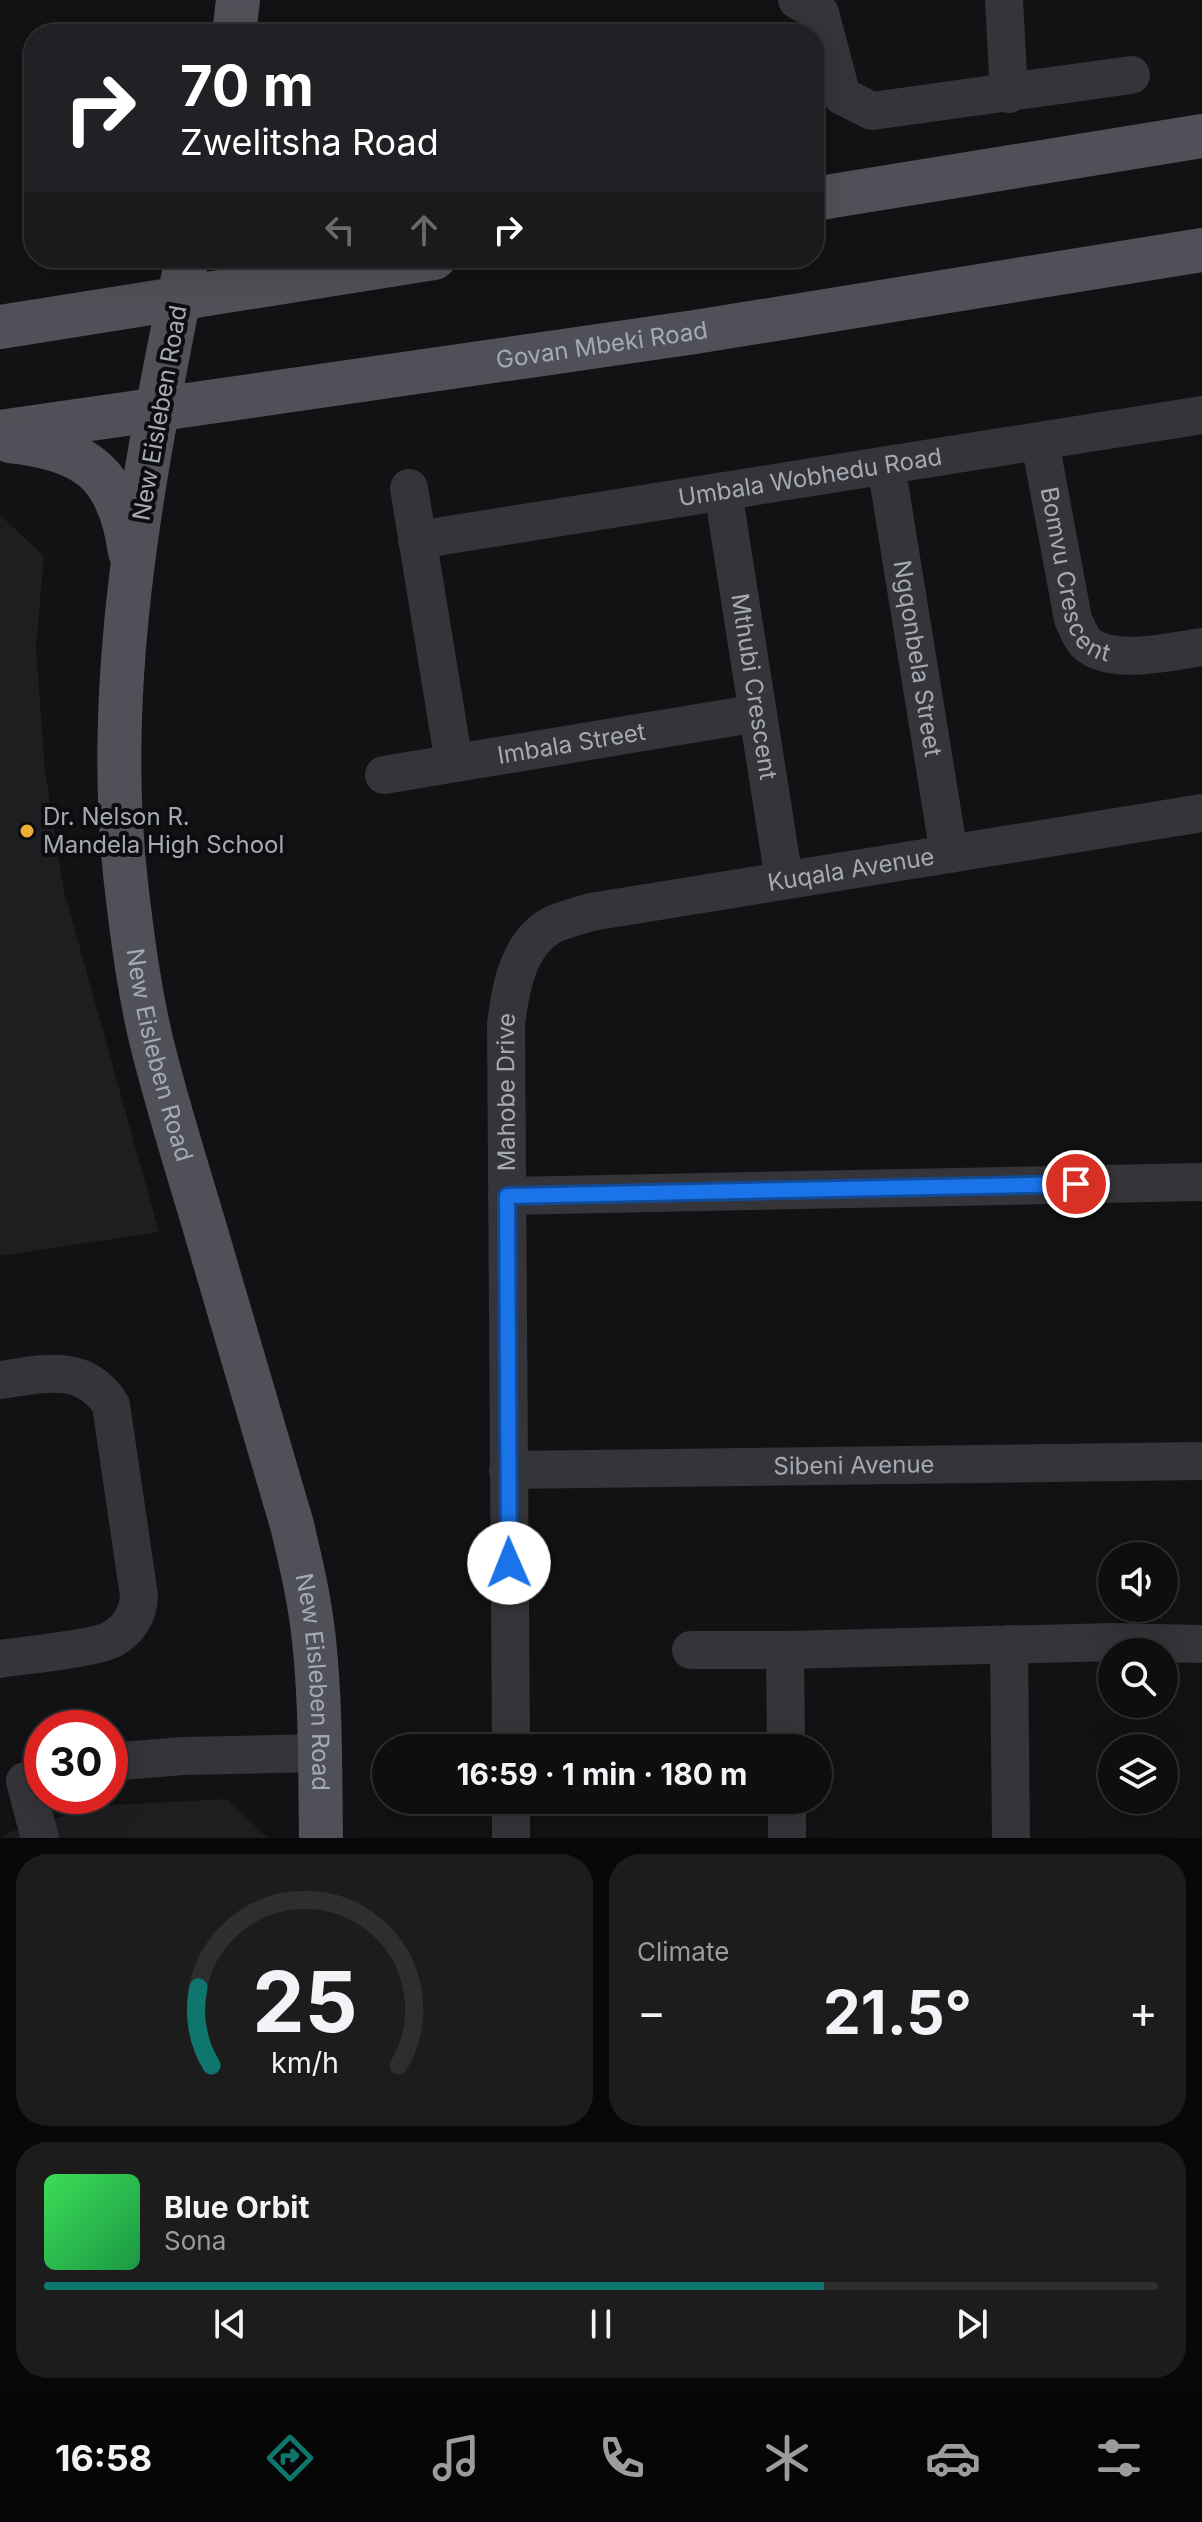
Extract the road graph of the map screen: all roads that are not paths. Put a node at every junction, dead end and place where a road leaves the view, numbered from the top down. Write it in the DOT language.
graph roads {
  1 [pos="238,0"];
  2 [pos="797,0"];
  3 [pos="1004,0"];
  4 [pos="235,24"];
  5 [pos="823,24"];
  6 [pos="824,28"];
  7 [pos="1131,75"];
  8 [pos="1009,94"];
  9 [pos="1202,136"];
  10 [pos="824,197"];
  11 [pos="1202,250"];
  12 [pos="185,268"];
  13 [pos="323,268"];
  14 [pos="369,268"];
  15 [pos="337,273"];
  16 [pos="179,300"];
  17 [pos="0,327"];
  18 [pos="157,409"];
  19 [pos="1202,415"];
  20 [pos="0,432"];
  21 [pos="0,440"];
  22 [pos="1040,442"];
  23 [pos="886,465"];
  24 [pos="409,488"];
  25 [pos="723,491"];
  26 [pos="417,540"];
  27 [pos="132,575"];
  28 [pos="1202,647"];
  29 [pos="758,713"];
  30 [pos="454,763"];
  31 [pos="384,775"];
  32 [pos="1202,813"];
  33 [pos="949,854"];
  34 [pos="784,880"];
  35 [pos="518,965"];
  36 [pos="1202,1182"];
  37 [pos="507,1196"];
  38 [pos="0,1380"];
  39 [pos="1202,1461"];
  40 [pos="508,1470"];
  41 [pos="1009,1644"];
  42 [pos="1202,1644"];
  43 [pos="691,1650"];
  44 [pos="785,1650"];
  45 [pos="1,1652"];
  46 [pos="511,1734"];
  47 [pos="786,1734"];
  48 [pos="319,1753"];
  49 [pos="128,1761"];
  50 [pos="22,1783"];
  51 [pos="511,1814"];
  52 [pos="787,1814"];
  53 [pos="40,1838"];
  54 [pos="321,1838"];
  55 [pos="511,1838"];
  56 [pos="787,1838"];
  57 [pos="1011,1838"];
  1 -- 4 [label="main road"];
  2 -- 5 [label="street"];
  3 -- 8 [label="street"];
  6 -- 8 [label="street"];
  7 -- 8 [label="street"];
  9 -- 10 [label="main road"];
  11 -- 18 [label="main road, Govan Mbeki Road"];
  12 -- 16 [label="main road, New Eisleben Road"];
  13 -- 15 [label="main road"];
  14 -- 15 [label="main road"];
  15 -- 16 [label="main road"];
  16 -- 17 [label="main road"];
  16 -- 18 [label="main road, New Eisleben Road"];
  18 -- 20 [label="main road, Govan Mbeki Road"];
  18 -- 27 [label="main road, New Eisleben Road"];
  19 -- 22 [label="street, Umbala Wobhedu Road"];
  21 -- 27 [label="main road"];
  22 -- 23 [label="street, Umbala Wobhedu Road"];
  22 -- 28 [label="street, Bomvu Crescent"];
  23 -- 25 [label="street, Umbala Wobhedu Road"];
  23 -- 33 [label="street, Ngqonbela Street"];
  24 -- 26 [label="street"];
  25 -- 26 [label="street, Umbala Wobhedu Road"];
  25 -- 29 [label="street, Mthubi Crescent"];
  26 -- 30 [label="street"];
  27 -- 48 [label="main road, New Eisleben Road"];
  29 -- 30 [label="street, Imbala Street"];
  29 -- 34 [label="street, Mthubi Crescent"];
  30 -- 31 [label="street, Imbala Street"];
  32 -- 33 [label="street, Kuqala Avenue"];
  33 -- 34 [label="street, Kuqala Avenue"];
  34 -- 35 [label="street, Kuqala Avenue"];
  35 -- 37 [label="street, Mahobe Drive"];
  36 -- 37 [label="street"];
  37 -- 40 [label="street, Mahobe Drive"];
  38 -- 45 [label="street"];
  39 -- 40 [label="street, Sibeni Avenue"];
  40 -- 46 [label="street, Mahobe Drive"];
  41 -- 42 [label="street"];
  41 -- 44 [label="street"];
  41 -- 57 [label="street"];
  43 -- 44 [label="street"];
  44 -- 47 [label="street"];
  48 -- 49 [label="street"];
  48 -- 54 [label="main road, New Eisleben Road"];
  50 -- 53 [label="street"];
  51 -- 55 [label="street"];
  52 -- 56 [label="street"];
}
